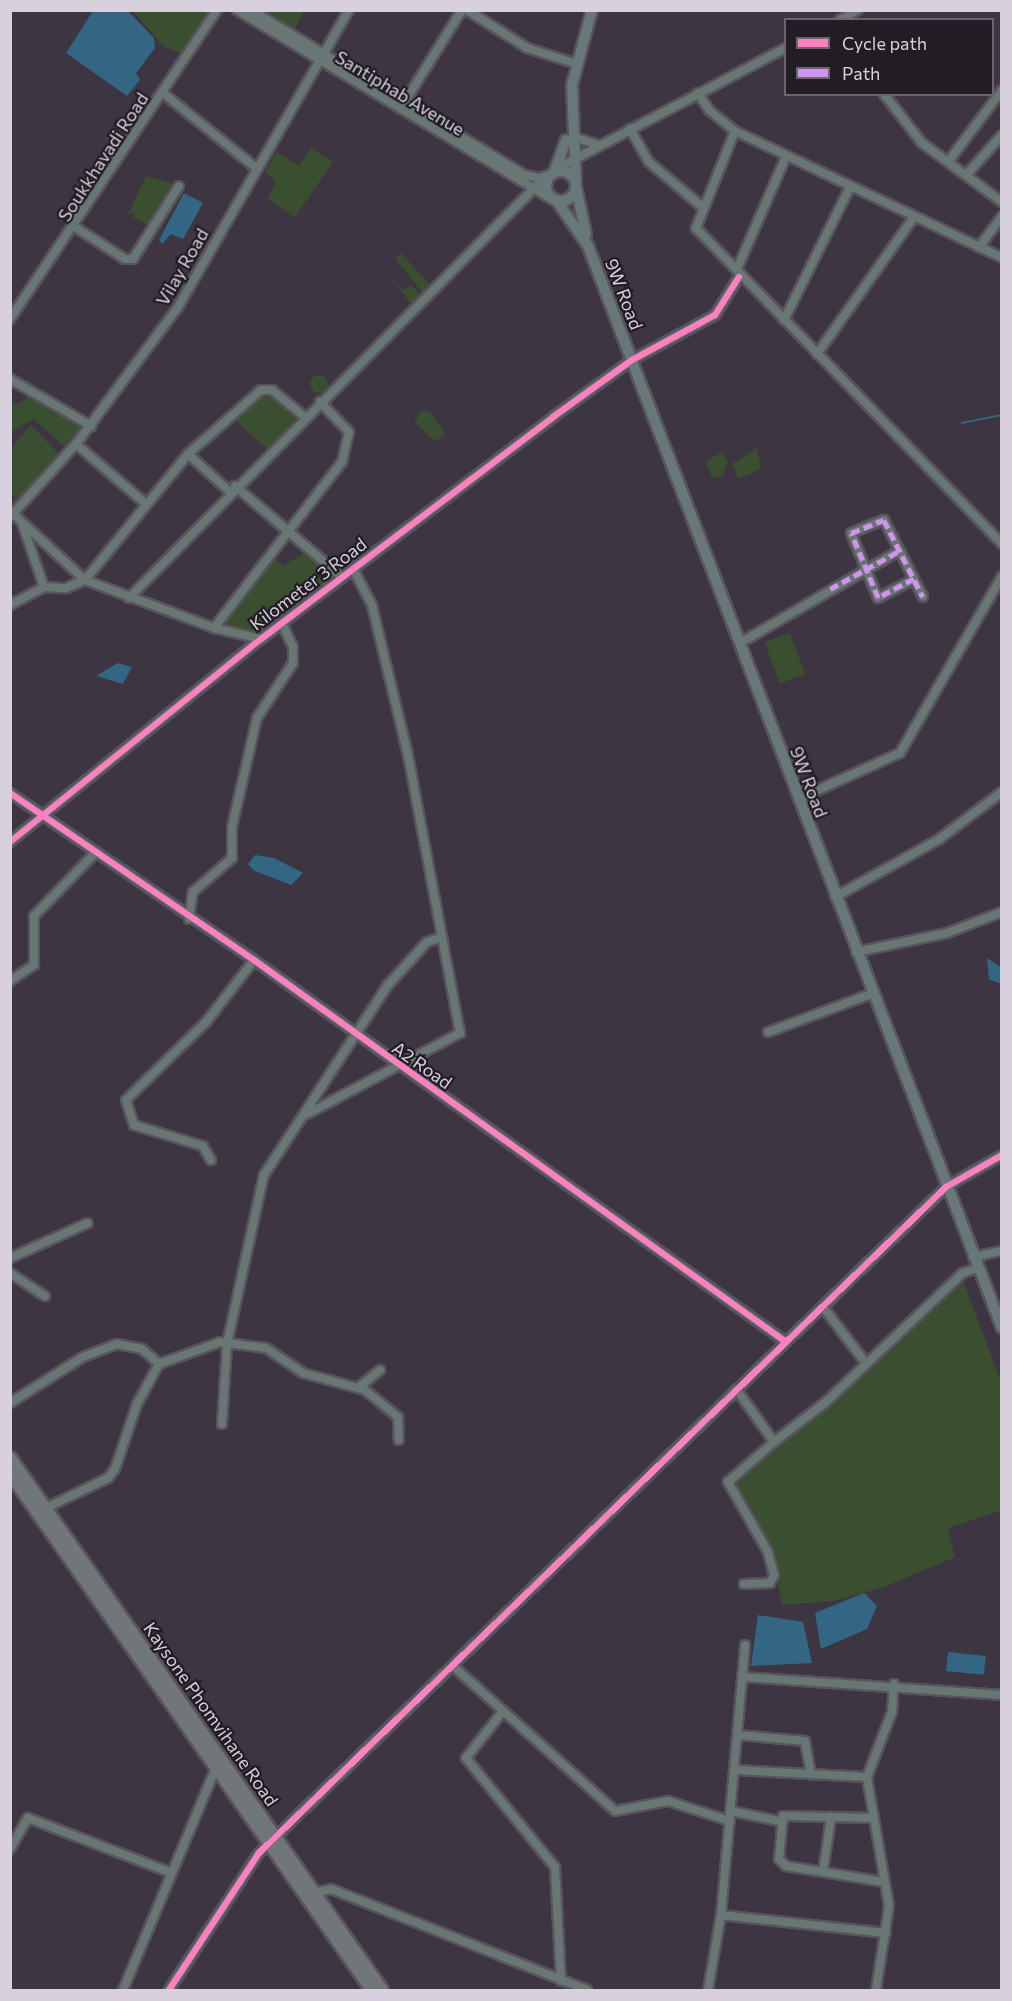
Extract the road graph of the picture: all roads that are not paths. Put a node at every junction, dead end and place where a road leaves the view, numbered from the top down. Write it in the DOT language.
graph roads {
  1 [pos="218,10"];
  2 [pos="237,10"];
  3 [pos="251,10"];
  4 [pos="349,10"];
  5 [pos="462,10"];
  6 [pos="467,10"];
  7 [pos="586,10"];
  8 [pos="592,10"];
  9 [pos="857,10"];
  10 [pos="844,18"];
  11 [pos="784,49"];
  12 [pos="323,54"];
  13 [pos="571,62"];
  14 [pos="318,63"];
  15 [pos="1002,90"];
  16 [pos="163,93"];
  17 [pos="699,93"];
  18 [pos="886,96"];
  19 [pos="404,104"];
  20 [pos="568,108"];
  21 [pos="630,129"];
  22 [pos="571,131"];
  23 [pos="735,131"];
  24 [pos="1002,135"];
  25 [pos="600,145"];
  26 [pos="786,156"];
  27 [pos="573,159"];
  28 [pos="948,162"];
  29 [pos="256,168"];
  30 [pos="552,173"];
  31 [pos="967,174"];
  32 [pos="576,185"];
  33 [pos="179,186"];
  34 [pos="850,187"];
  35 [pos="533,188"];
  36 [pos="554,200"];
  37 [pos="1002,202"];
  38 [pos="701,206"];
  39 [pos="1002,216"];
  40 [pos="914,217"];
  41 [pos="75,227"];
  42 [pos="588,246"];
  43 [pos="979,247"];
  44 [pos="1002,258"];
  45 [pos="738,273"];
  46 [pos="10,319"];
  47 [pos="784,320"];
  48 [pos="818,354"];
  49 [pos="632,360"];
  50 [pos="10,379"];
  51 [pos="320,402"];
  52 [pos="305,417"];
  53 [pos="91,426"];
  54 [pos="76,444"];
  55 [pos="188,454"];
  56 [pos="232,488"];
  57 [pos="146,504"];
  58 [pos="11,514"];
  59 [pos="22,523"];
  60 [pos="287,534"];
  61 [pos="1002,544"];
  62 [pos="899,551"];
  63 [pos="867,568"];
  64 [pos="353,569"];
  65 [pos="1002,576"];
  66 [pos="342,577"];
  67 [pos="914,579"];
  68 [pos="85,580"];
  69 [pos="44,587"];
  70 [pos="923,597"];
  71 [pos="129,598"];
  72 [pos="10,605"];
  73 [pos="282,623"];
  74 [pos="214,628"];
  75 [pos="261,639"];
  76 [pos="740,643"];
  77 [pos="1002,792"];
  78 [pos="10,793"];
  79 [pos="798,799"];
  80 [pos="40,814"];
  81 [pos="10,843"];
  82 [pos="95,853"];
  83 [pos="835,897"];
  84 [pos="1002,912"];
  85 [pos="189,919"];
  86 [pos="442,937"];
  87 [pos="856,952"];
  88 [pos="255,960"];
  89 [pos="10,981"];
  90 [pos="872,994"];
  91 [pos="768,1032"];
  92 [pos="356,1036"];
  93 [pos="400,1067"];
  94 [pos="307,1114"];
  95 [pos="1002,1155"];
  96 [pos="211,1160"];
  97 [pos="945,1187"];
  98 [pos="88,1223"];
  99 [pos="1002,1251"];
  100 [pos="973,1257"];
  101 [pos="10,1258"];
  102 [pos="977,1268"];
  103 [pos="10,1273"];
  104 [pos="45,1296"];
  105 [pos="823,1306"];
  106 [pos="1002,1328"];
  107 [pos="786,1342"];
  108 [pos="227,1344"];
  109 [pos="862,1358"];
  110 [pos="159,1364"];
  111 [pos="380,1370"];
  112 [pos="359,1387"];
  113 [pos="737,1390"];
  114 [pos="10,1403"];
  115 [pos="222,1424"];
  116 [pos="399,1440"];
  117 [pos="774,1442"];
  118 [pos="10,1458"];
  119 [pos="10,1473"];
  120 [pos="46,1508"];
  121 [pos="744,1584"];
  122 [pos="745,1645"];
  123 [pos="453,1666"];
  124 [pos="744,1677"];
  125 [pos="894,1684"];
  126 [pos="1002,1695"];
  127 [pos="503,1711"];
  128 [pos="738,1735"];
  129 [pos="216,1768"];
  130 [pos="735,1770"];
  131 [pos="812,1774"];
  132 [pos="867,1777"];
  133 [pos="731,1811"];
  134 [pos="831,1817"];
  135 [pos="873,1818"];
  136 [pos="730,1821"];
  137 [pos="783,1822"];
  138 [pos="271,1841"];
  139 [pos="10,1849"];
  140 [pos="823,1872"];
  141 [pos="172,1873"];
  142 [pos="885,1882"];
  143 [pos="314,1893"];
  144 [pos="721,1915"];
  145 [pos="886,1933"];
  146 [pos="561,1981"];
  147 [pos="123,1990"];
  148 [pos="169,1990"];
  149 [pos="372,1990"];
  150 [pos="382,1990"];
  151 [pos="587,1990"];
  152 [pos="708,1990"];
  153 [pos="876,1990"];
  1 -- 16 [label="street, Soukkhavadi Road"];
  2 -- 14 [label="street, Santiphab Avenue"];
  3 -- 12 [label="street, Santiphab Avenue"];
  4 -- 12 [label="street, Vilay Road"];
  5 -- 19 [label="street"];
  6 -- 13 [label="street"];
  7 -- 13 [label="main road, 9W Road"];
  8 -- 20 [label="main road, 9W Road"];
  9 -- 10 [label="street"];
  11 -- 17 [label="street"];
  12 -- 14 [label="street, Vilay Road"];
  12 -- 19 [label="street, Santiphab Avenue"];
  13 -- 20 [label="main road, 9W Road"];
  14 -- 29 [label="street, Vilay Road"];
  14 -- 35 [label="street, Santiphab Avenue"];
  15 -- 28 [label="street"];
  16 -- 29 [label="street"];
  16 -- 41 [label="street, Soukkhavadi Road"];
  17 -- 21 [label="street"];
  17 -- 23 [label="street"];
  18 -- 28 [label="street"];
  19 -- 30 [label="street, Santiphab Avenue"];
  20 -- 22 [label="main road, 9W Road"];
  20 -- 30 [label="main road, 9W Road"];
  21 -- 25 [label="street"];
  21 -- 38 [label="street"];
  22 -- 25 [label="street"];
  22 -- 27 [label="main road, 9W Road"];
  23 -- 26 [label="street"];
  23 -- 38 [label="street"];
  24 -- 31 [label="street"];
  25 -- 27 [label="street"];
  26 -- 34 [label="street"];
  26 -- 45 [label="street, Kilometer 3 Road"];
  27 -- 30 [label="street"];
  27 -- 32 [label="main road, 9W Road"];
  28 -- 31 [label="street"];
  29 -- 53 [label="street, Vilay Road"];
  30 -- 32 [label="main road"];
  30 -- 35 [label="street"];
  30 -- 36 [label="main road, 9W Road"];
  31 -- 37 [label="street"];
  32 -- 36 [label="main road"];
  32 -- 42 [label="main road, 9W Road"];
  33 -- 41 [label="street"];
  34 -- 40 [label="street"];
  34 -- 47 [label="street"];
  35 -- 36 [label="street, Santiphab Avenue"];
  35 -- 51 [label="street"];
  36 -- 42 [label="main road, 9W Road"];
  38 -- 45 [label="street"];
  39 -- 43 [label="street"];
  40 -- 43 [label="street"];
  40 -- 48 [label="street"];
  41 -- 46 [label="street, Soukkhavadi Road"];
  42 -- 49 [label="main road, 9W Road"];
  43 -- 44 [label="street"];
  45 -- 47 [label="street"];
  45 -- 49 [label="street, Kilometer 3 Road"];
  47 -- 48 [label="street"];
  48 -- 61 [label="street"];
  49 -- 64 [label="street, Kilometer 3 Road"];
  49 -- 76 [label="main road, 9W Road"];
  50 -- 53 [label="street"];
  51 -- 52 [label="street"];
  51 -- 60 [label="street"];
  52 -- 55 [label="street"];
  52 -- 56 [label="street"];
  53 -- 54 [label="street, Vilay Road"];
  54 -- 57 [label="street"];
  54 -- 58 [label="street, Vilay Road"];
  55 -- 56 [label="street"];
  55 -- 57 [label="street"];
  56 -- 60 [label="street"];
  56 -- 71 [label="street"];
  57 -- 68 [label="street"];
  58 -- 59 [label="street"];
  59 -- 68 [label="street"];
  59 -- 69 [label="street"];
  60 -- 66 [label="street"];
  60 -- 74 [label="street"];
  62 -- 63 [label="street"];
  62 -- 63 [label="street"];
  62 -- 67 [label="street"];
  63 -- 67 [label="street"];
  63 -- 76 [label="street"];
  64 -- 66 [label="street, Kilometer 3 Road"];
  64 -- 86 [label="street"];
  65 -- 79 [label="street"];
  66 -- 73 [label="street, Kilometer 3 Road"];
  67 -- 70 [label="street"];
  68 -- 69 [label="street"];
  68 -- 71 [label="street"];
  69 -- 72 [label="street"];
  71 -- 74 [label="street"];
  73 -- 75 [label="street, Kilometer 3 Road"];
  73 -- 85 [label="street"];
  74 -- 75 [label="street"];
  75 -- 80 [label="street, Kilometer 3 Road"];
  76 -- 79 [label="main road, 9W Road"];
  77 -- 83 [label="street"];
  78 -- 80 [label="street, A2 Road"];
  79 -- 83 [label="main road, 9W Road"];
  80 -- 81 [label="street, Kilometer 3 Road"];
  80 -- 82 [label="street, A2 Road"];
  82 -- 85 [label="street, A2 Road"];
  82 -- 89 [label="street"];
  83 -- 87 [label="main road, 9W Road"];
  84 -- 87 [label="street"];
  85 -- 88 [label="street, A2 Road"];
  86 -- 92 [label="street"];
  86 -- 93 [label="street"];
  87 -- 90 [label="main road, 9W Road"];
  88 -- 92 [label="street, A2 Road"];
  88 -- 96 [label="street"];
  90 -- 91 [label="street"];
  90 -- 97 [label="main road, 9W Road"];
  92 -- 93 [label="street, A2 Road"];
  92 -- 94 [label="street"];
  93 -- 94 [label="street"];
  93 -- 107 [label="street, A2 Road"];
  94 -- 108 [label="street"];
  95 -- 97 [label="street"];
  97 -- 100 [label="main road, 9W Road"];
  97 -- 105 [label="street"];
  98 -- 101 [label="street"];
  99 -- 100 [label="street"];
  100 -- 102 [label="main road, 9W Road"];
  102 -- 106 [label="main road, 9W Road"];
  102 -- 117 [label="street"];
  103 -- 104 [label="street"];
  105 -- 107 [label="street"];
  105 -- 109 [label="street"];
  107 -- 113 [label="street"];
  108 -- 110 [label="street"];
  108 -- 112 [label="street"];
  108 -- 115 [label="street"];
  110 -- 114 [label="street"];
  110 -- 120 [label="street"];
  111 -- 112 [label="street"];
  112 -- 116 [label="street"];
  113 -- 117 [label="street"];
  113 -- 123 [label="street"];
  117 -- 121 [label="street"];
  118 -- 120 [label="highway, Kaysone Phomvihane Road"];
  119 -- 129 [label="highway, Kaysone Phomvihane Road"];
  120 -- 138 [label="highway, Kaysone Phomvihane Road"];
  122 -- 124 [label="street"];
  123 -- 127 [label="street"];
  123 -- 138 [label="street"];
  124 -- 125 [label="street"];
  124 -- 128 [label="street"];
  125 -- 126 [label="street"];
  125 -- 132 [label="street"];
  127 -- 136 [label="street"];
  127 -- 146 [label="street"];
  128 -- 130 [label="street"];
  128 -- 131 [label="street"];
  129 -- 138 [label="highway, Kaysone Phomvihane Road"];
  129 -- 141 [label="street"];
  130 -- 131 [label="street"];
  130 -- 133 [label="street"];
  131 -- 132 [label="street"];
  132 -- 135 [label="street"];
  133 -- 136 [label="street"];
  133 -- 137 [label="street"];
  134 -- 135 [label="street"];
  134 -- 137 [label="street"];
  134 -- 140 [label="street"];
  135 -- 142 [label="street"];
  136 -- 144 [label="street"];
  137 -- 140 [label="street"];
  138 -- 143 [label="highway, Kaysone Phomvihane Road"];
  138 -- 148 [label="street"];
  138 -- 149 [label="highway, Kaysone Phomvihane Road"];
  139 -- 141 [label="street"];
  140 -- 142 [label="street"];
  141 -- 147 [label="street"];
  142 -- 145 [label="street"];
  143 -- 146 [label="street"];
  143 -- 150 [label="highway, Kaysone Phomvihane Road"];
  144 -- 145 [label="street"];
  144 -- 152 [label="street"];
  145 -- 153 [label="street"];
  146 -- 151 [label="street"];
}
